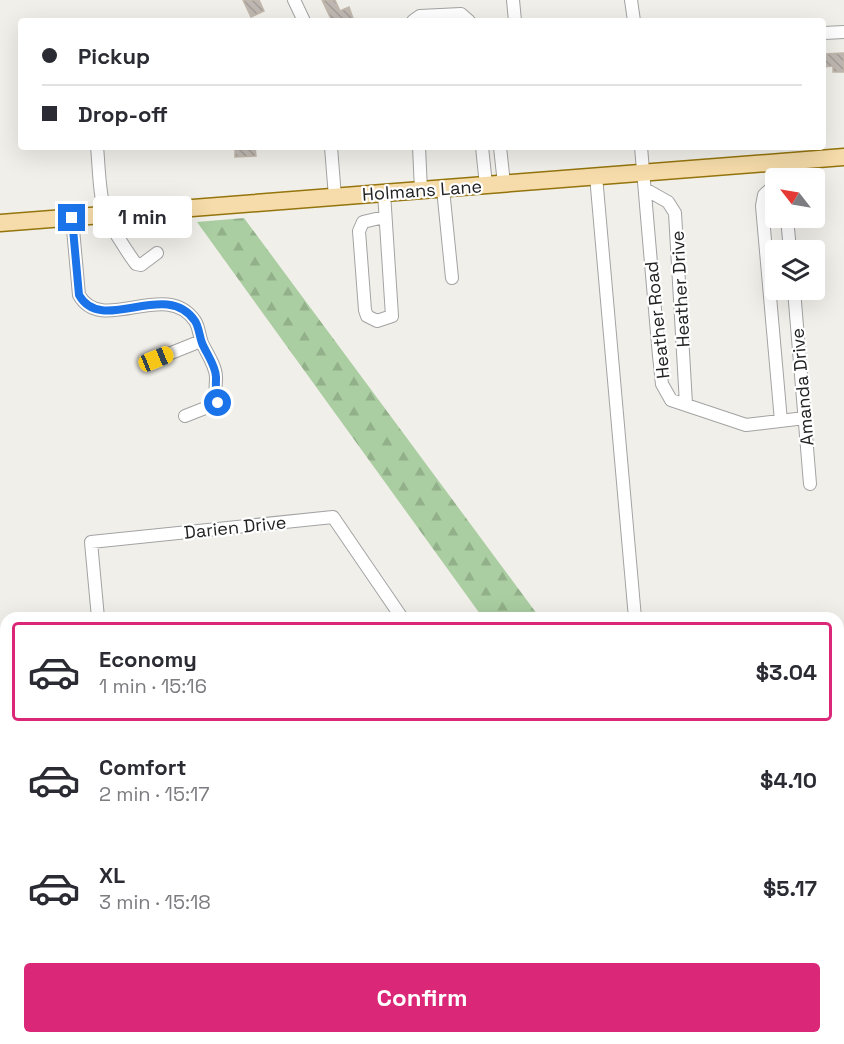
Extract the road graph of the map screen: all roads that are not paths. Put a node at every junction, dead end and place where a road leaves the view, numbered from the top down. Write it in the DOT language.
graph roads {
  1 [pos="294,0"];
  2 [pos="513,0"];
  3 [pos="631,0"];
  4 [pos="303,18"];
  5 [pos="417,18"];
  6 [pos="466,18"];
  7 [pos="514,18"];
  8 [pos="634,18"];
  9 [pos="844,32"];
  10 [pos="826,33"];
  11 [pos="96,150"];
  12 [pos="331,150"];
  13 [pos="419,150"];
  14 [pos="482,150"];
  15 [pos="500,150"];
  16 [pos="641,150"];
  17 [pos="844,157"];
  18 [pos="808,168"];
  19 [pos="596,177"];
  20 [pos="765,177"];
  21 [pos="644,181"];
  22 [pos="504,184"];
  23 [pos="486,185"];
  24 [pos="443,189"];
  25 [pos="421,190"];
  26 [pos="384,193"];
  27 [pos="765,194"];
  28 [pos="335,197"];
  29 [pos="105,215"];
  30 [pos="384,217"];
  31 [pos="72,218"];
  32 [pos="0,223"];
  33 [pos="157,253"];
  34 [pos="452,278"];
  35 [pos="795,300"];
  36 [pos="201,341"];
  37 [pos="156,359"];
  38 [pos="686,404"];
  39 [pos="185,416"];
  40 [pos="805,418"];
  41 [pos="781,421"];
  42 [pos="810,484"];
  43 [pos="97,612"];
  44 [pos="398,612"];
  45 [pos="635,612"];
  1 -- 4 [label="street"];
  2 -- 7 [label="street"];
  3 -- 8 [label="street"];
  5 -- 6 [label="street"];
  9 -- 10 [label="street"];
  11 -- 29 [label="street"];
  12 -- 28 [label="street"];
  13 -- 25 [label="street"];
  14 -- 23 [label="street"];
  15 -- 22 [label="street"];
  16 -- 21 [label="street, Heather Road"];
  17 -- 18 [label="main road, Holmans Lane"];
  19 -- 21 [label="main road, Holmans Lane"];
  19 -- 22 [label="main road, Holmans Lane"];
  19 -- 45 [label="street"];
  20 -- 21 [label="main road, Holmans Lane"];
  21 -- 38 [label="street, Heather Drive"];
  21 -- 38 [label="street, Heather Road"];
  22 -- 23 [label="main road, Holmans Lane"];
  23 -- 24 [label="main road, Holmans Lane"];
  24 -- 25 [label="main road, Holmans Lane"];
  24 -- 34 [label="street"];
  25 -- 26 [label="main road, Holmans Lane"];
  26 -- 28 [label="main road, Holmans Lane"];
  26 -- 30 [label="street"];
  27 -- 41 [label="street, Amanda Drive"];
  28 -- 29 [label="main road, Holmans Lane"];
  29 -- 31 [label="main road, Holmans Lane"];
  29 -- 33 [label="street"];
  30 -- 30 [label="street"];
  31 -- 32 [label="main road, Holmans Lane"];
  31 -- 36 [label="street"];
  35 -- 40 [label="street, Amanda Drive"];
  36 -- 37 [label="street"];
  36 -- 39 [label="street"];
  38 -- 41 [label="street, Heather Road"];
  40 -- 41 [label="street, Heather Road"];
  40 -- 42 [label="street, Amanda Drive"];
  43 -- 44 [label="street, Darien Drive"];
}
